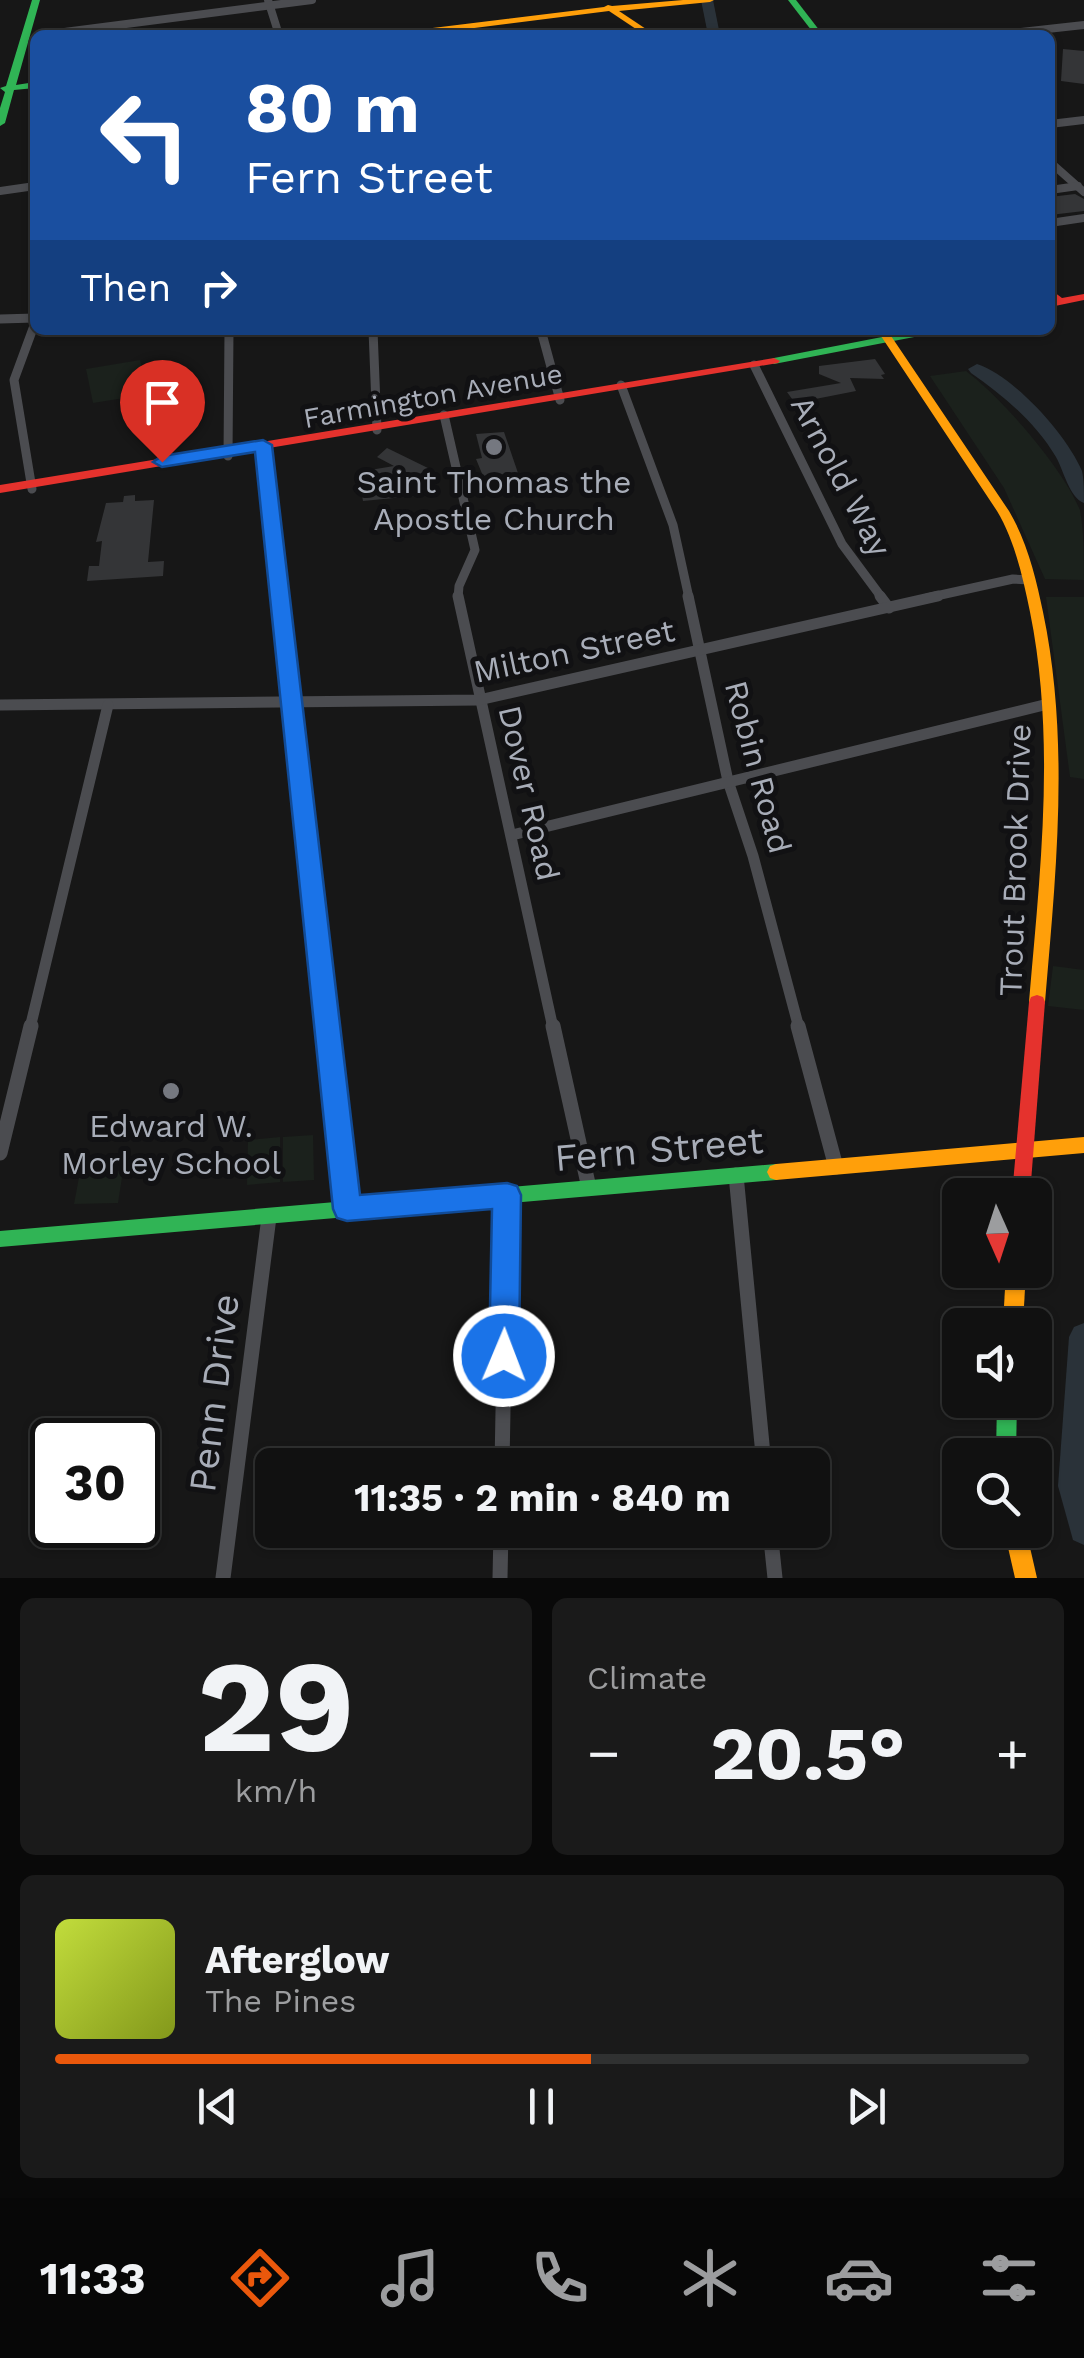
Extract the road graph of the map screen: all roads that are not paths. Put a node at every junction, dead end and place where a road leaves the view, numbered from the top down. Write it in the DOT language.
graph roads {
  1 [pos="36,0"];
  2 [pos="312,0"];
  3 [pos="652,0"];
  4 [pos="710,0"];
  5 [pos="792,0"];
  6 [pos="682,1"];
  7 [pos="269,3"];
  8 [pos="604,4"];
  9 [pos="1084,25"];
  10 [pos="34,30"];
  11 [pos="77,30"];
  12 [pos="277,30"];
  13 [pos="433,30"];
  14 [pos="643,30"];
  15 [pos="815,30"];
  16 [pos="1039,30"];
  17 [pos="30,43"];
  18 [pos="30,86"];
  19 [pos="5,89"];
  20 [pos="1084,120"];
  21 [pos="0,123"];
  22 [pos="1055,123"];
  23 [pos="1055,166"];
  24 [pos="30,187"];
  25 [pos="1081,189"];
  26 [pos="1055,190"];
  27 [pos="0,191"];
  28 [pos="1084,218"];
  29 [pos="1055,222"];
  30 [pos="1084,297"];
  31 [pos="1055,299"];
  32 [pos="0,319"];
  33 [pos="30,320"];
  34 [pos="30,334"];
  35 [pos="229,335"];
  36 [pos="373,335"];
  37 [pos="542,335"];
  38 [pos="885,335"];
  39 [pos="754,365"];
  40 [pos="622,388"];
  41 [pos="559,398"];
  42 [pos="444,417"];
  43 [pos="377,428"];
  44 [pos="264,448"];
  45 [pos="228,453"];
  46 [pos="32,486"];
  47 [pos="0,492"];
  48 [pos="1030,580"];
  49 [pos="889,608"];
  50 [pos="698,651"];
  51 [pos="480,700"];
  52 [pos="293,702"];
  53 [pos="1048,704"];
  54 [pos="0,705"];
  55 [pos="108,705"];
  56 [pos="728,780"];
  57 [pos="512,835"];
  58 [pos="1076,1146"];
  59 [pos="1026,1150"];
  60 [pos="0,1153"];
  61 [pos="836,1166"];
  62 [pos="736,1175"];
  63 [pos="1024,1178"];
  64 [pos="589,1188"];
  65 [pos="507,1195"];
  66 [pos="347,1209"];
  67 [pos="269,1217"];
  68 [pos="0,1240"];
  69 [pos="502,1448"];
  70 [pos="762,1448"];
  71 [pos="501,1548"];
  72 [pos="772,1548"];
  73 [pos="1019,1548"];
  74 [pos="223,1578"];
  75 [pos="500,1578"];
  76 [pos="775,1578"];
  77 [pos="1026,1578"];
  1 -- 10 [label="main road"];
  2 -- 7 [label="street"];
  3 -- 8 [label="main road"];
  4 -- 6 [label="main road"];
  5 -- 15 [label="main road"];
  6 -- 8 [label="main road"];
  7 -- 11 [label="street"];
  7 -- 12 [label="street"];
  8 -- 13 [label="main road"];
  8 -- 14 [label="main road"];
  9 -- 16 [label="street"];
  17 -- 19 [label="main road"];
  18 -- 19 [label="main road"];
  19 -- 21 [label="main road"];
  20 -- 22 [label="street"];
  23 -- 25 [label="street"];
  24 -- 27 [label="street"];
  25 -- 26 [label="street"];
  28 -- 29 [label="street"];
  30 -- 31 [label="main road"];
  32 -- 33 [label="street"];
  34 -- 46 [label="street"];
  35 -- 45 [label="street"];
  36 -- 43 [label="street"];
  37 -- 41 [label="street"];
  38 -- 39 [label="main road, Farmington Avenue"];
  38 -- 48 [label="main road, Trout Brook Drive"];
  39 -- 40 [label="main road, Farmington Avenue"];
  39 -- 49 [label="street, Arnold Way"];
  40 -- 41 [label="main road, Farmington Avenue"];
  40 -- 50 [label="street, Robin Road"];
  41 -- 42 [label="main road, Farmington Avenue"];
  42 -- 43 [label="main road, Farmington Avenue"];
  42 -- 51 [label="street, Dover Road"];
  43 -- 44 [label="main road, Farmington Avenue"];
  44 -- 45 [label="main road, Farmington Avenue"];
  44 -- 52 [label="street"];
  45 -- 46 [label="main road, Farmington Avenue"];
  46 -- 47 [label="main road, Farmington Avenue"];
  48 -- 49 [label="street, Milton Street"];
  48 -- 53 [label="main road, Trout Brook Drive"];
  49 -- 50 [label="street, Milton Street"];
  50 -- 51 [label="street, Milton Street"];
  50 -- 56 [label="street, Robin Road"];
  51 -- 52 [label="street, Milton Street"];
  51 -- 57 [label="street, Dover Road"];
  52 -- 55 [label="street, Milton Street"];
  52 -- 66 [label="street"];
  53 -- 56 [label="street"];
  53 -- 59 [label="main road, Trout Brook Drive"];
  54 -- 55 [label="street, Milton Street"];
  55 -- 60 [label="street"];
  56 -- 57 [label="street"];
  56 -- 61 [label="street, Robin Road"];
  57 -- 64 [label="street, Dover Road"];
  58 -- 59 [label="main road, Fern Street"];
  59 -- 61 [label="main road, Fern Street"];
  59 -- 63 [label="main road, Trout Brook Drive"];
  61 -- 62 [label="main road, Fern Street"];
  62 -- 64 [label="main road, Fern Street"];
  62 -- 70 [label="street"];
  64 -- 65 [label="main road, Fern Street"];
  65 -- 66 [label="main road, Fern Street"];
  65 -- 69 [label="street"];
  66 -- 67 [label="main road, Fern Street"];
  67 -- 68 [label="main road, Fern Street"];
  67 -- 74 [label="street, Penn Drive"];
  71 -- 75 [label="street"];
  72 -- 76 [label="street"];
  73 -- 77 [label="main road"];
}
